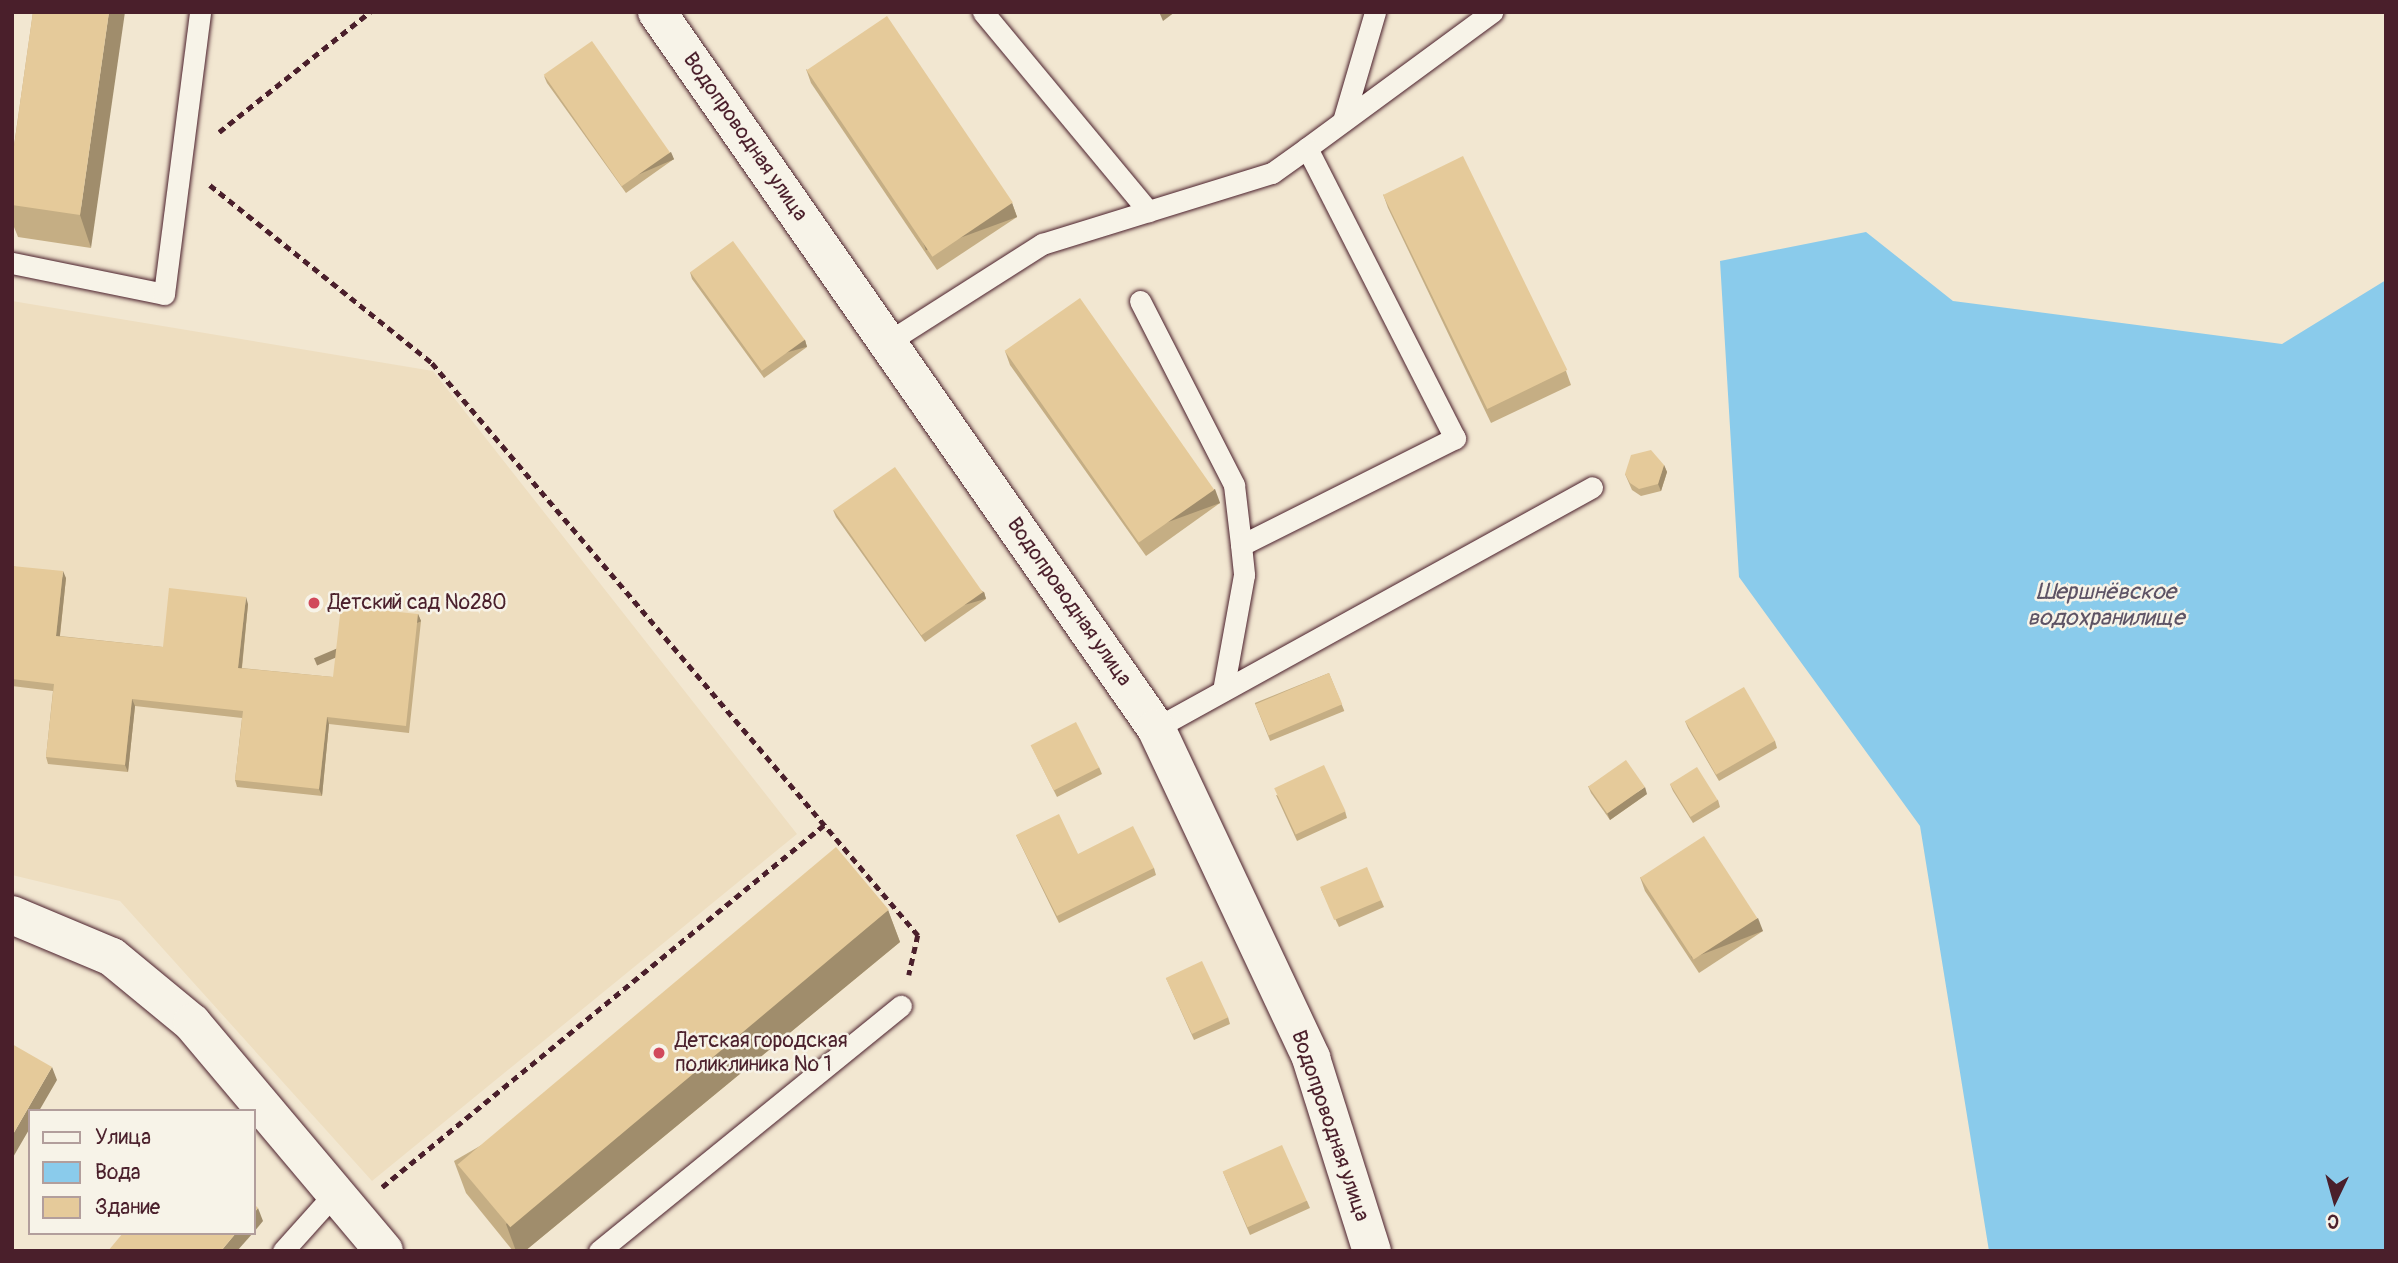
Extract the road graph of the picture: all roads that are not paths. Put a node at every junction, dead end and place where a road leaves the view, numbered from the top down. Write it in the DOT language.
graph roads {
  1 [pos="200,12"];
  2 [pos="657,12"];
  3 [pos="983,12"];
  4 [pos="1375,12"];
  5 [pos="1492,12"];
  6 [pos="1343,121"];
  7 [pos="1307,148"];
  8 [pos="1148,211"];
  9 [pos="12,263"];
  10 [pos="1140,301"];
  11 [pos="888,342"];
  12 [pos="1592,487"];
  13 [pos="1241,545"];
  14 [pos="1223,690"];
  15 [pos="1156,728"];
  16 [pos="12,915"];
  17 [pos="901,1006"];
  18 [pos="343,1202"];
  19 [pos="283,1251"];
  20 [pos="384,1251"];
  21 [pos="599,1251"];
  22 [pos="1372,1251"];
  1 -- 9 [label="lane"];
  2 -- 11 [label="street, Водопроводная улица"];
  3 -- 8 [label="lane"];
  4 -- 6 [label="lane"];
  5 -- 6 [label="lane"];
  6 -- 7 [label="lane"];
  7 -- 8 [label="lane"];
  7 -- 13 [label="lane"];
  8 -- 11 [label="lane"];
  10 -- 13 [label="lane"];
  11 -- 15 [label="street, Водопроводная улица"];
  12 -- 14 [label="lane"];
  13 -- 14 [label="lane"];
  14 -- 15 [label="lane"];
  15 -- 22 [label="street, Водопроводная улица"];
  16 -- 18 [label="street"];
  17 -- 21 [label="lane"];
  18 -- 19 [label="lane"];
  18 -- 20 [label="street"];
}
